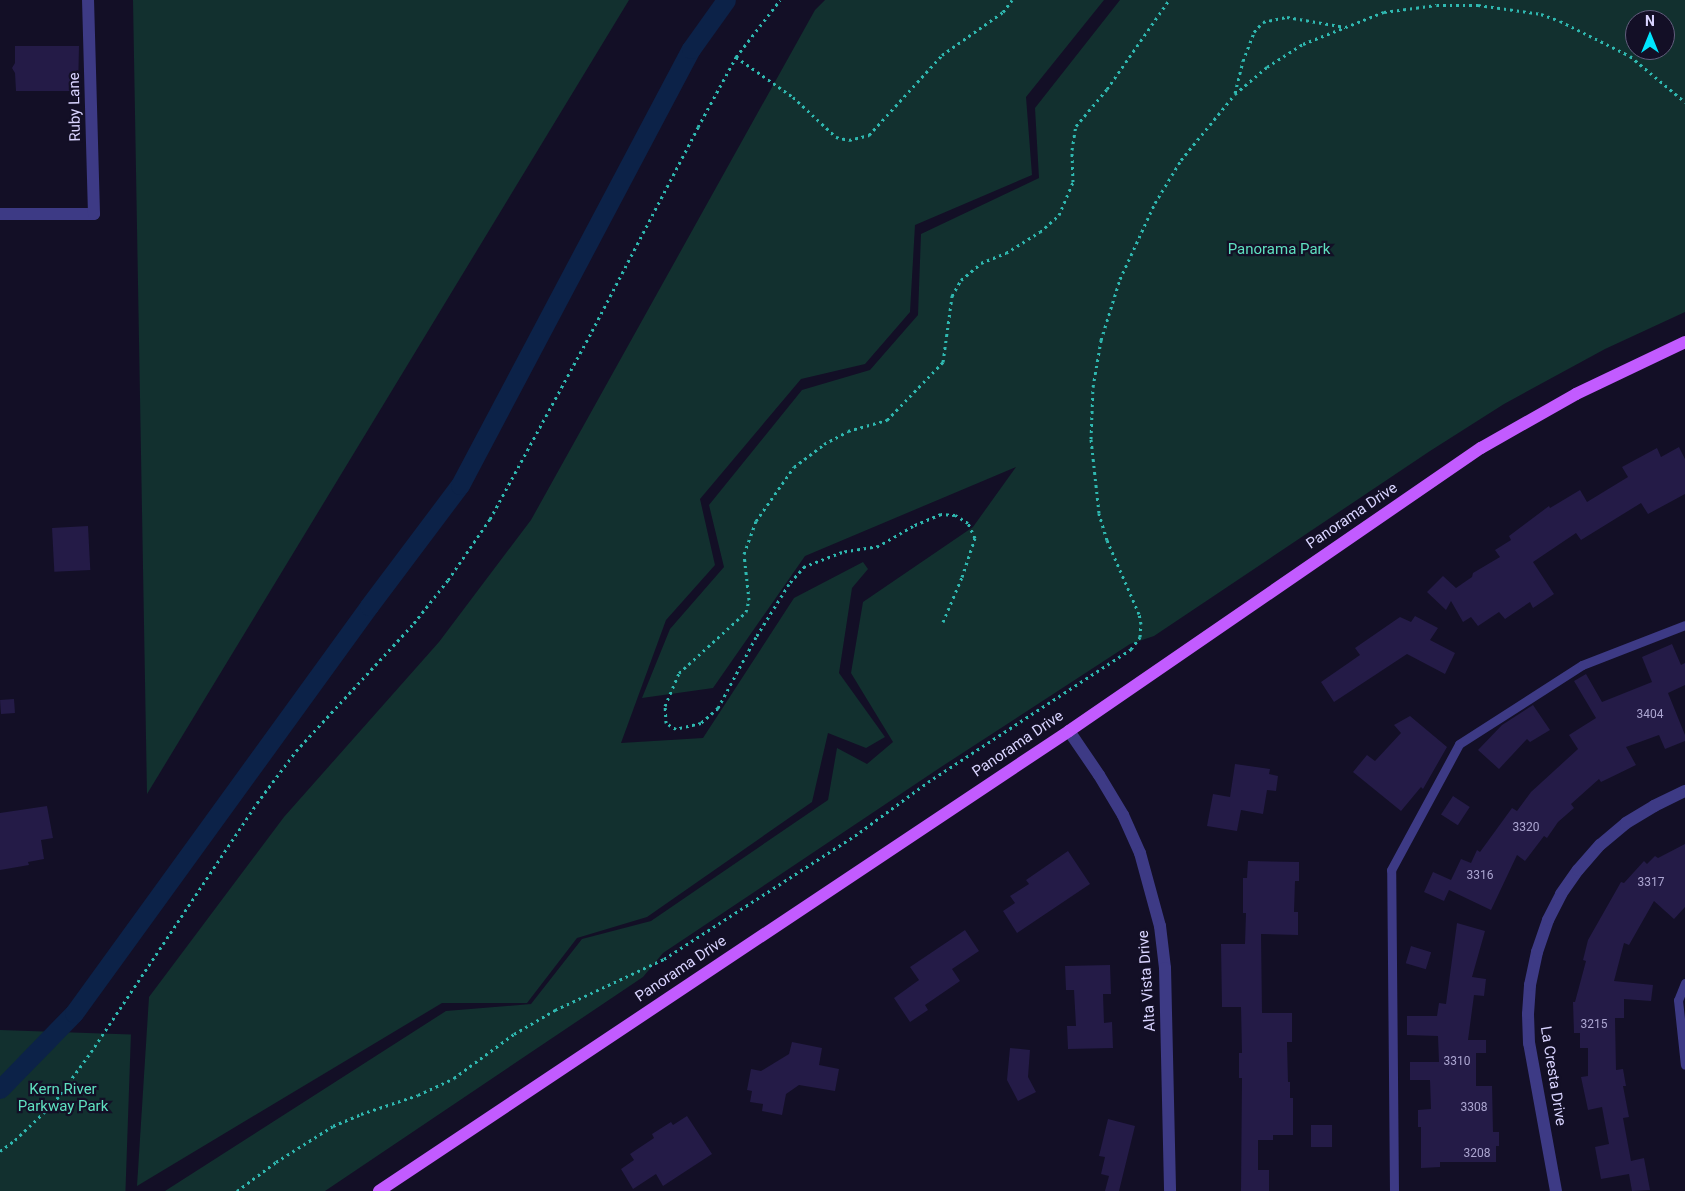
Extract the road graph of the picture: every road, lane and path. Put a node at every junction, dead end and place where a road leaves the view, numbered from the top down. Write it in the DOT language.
graph roads {
  1 [pos="88,0"];
  2 [pos="780,0"];
  3 [pos="1012,0"];
  4 [pos="1169,0"];
  5 [pos="1345,27"];
  6 [pos="736,58"];
  7 [pos="1235,94"];
  8 [pos="1685,102"];
  9 [pos="0,214"];
  10 [pos="1685,342"];
  11 [pos="943,622"];
  12 [pos="1685,625"];
  13 [pos="1068,730"];
  14 [pos="1685,791"];
  15 [pos="1685,983"];
  16 [pos="1685,1065"];
  17 [pos="0,1151"];
  18 [pos="236,1191"];
  19 [pos="379,1191"];
  20 [pos="1170,1191"];
  21 [pos="1394,1191"];
  22 [pos="1556,1191"];
  1 -- 9 [label="street, Ruby Lane"];
  2 -- 6 [label="path"];
  3 -- 6 [label="path"];
  4 -- 11 [label="path"];
  5 -- 7 [label="path"];
  5 -- 7 [label="path"];
  5 -- 8 [label="path"];
  6 -- 17 [label="path"];
  7 -- 18 [label="path"];
  10 -- 13 [label="main road, Panorama Drive"];
  12 -- 21 [label="lane"];
  13 -- 19 [label="main road, Panorama Drive"];
  13 -- 20 [label="street, Alta Vista Drive"];
  14 -- 22 [label="street, La Cresta Drive"];
  15 -- 16 [label="lane"];
}
